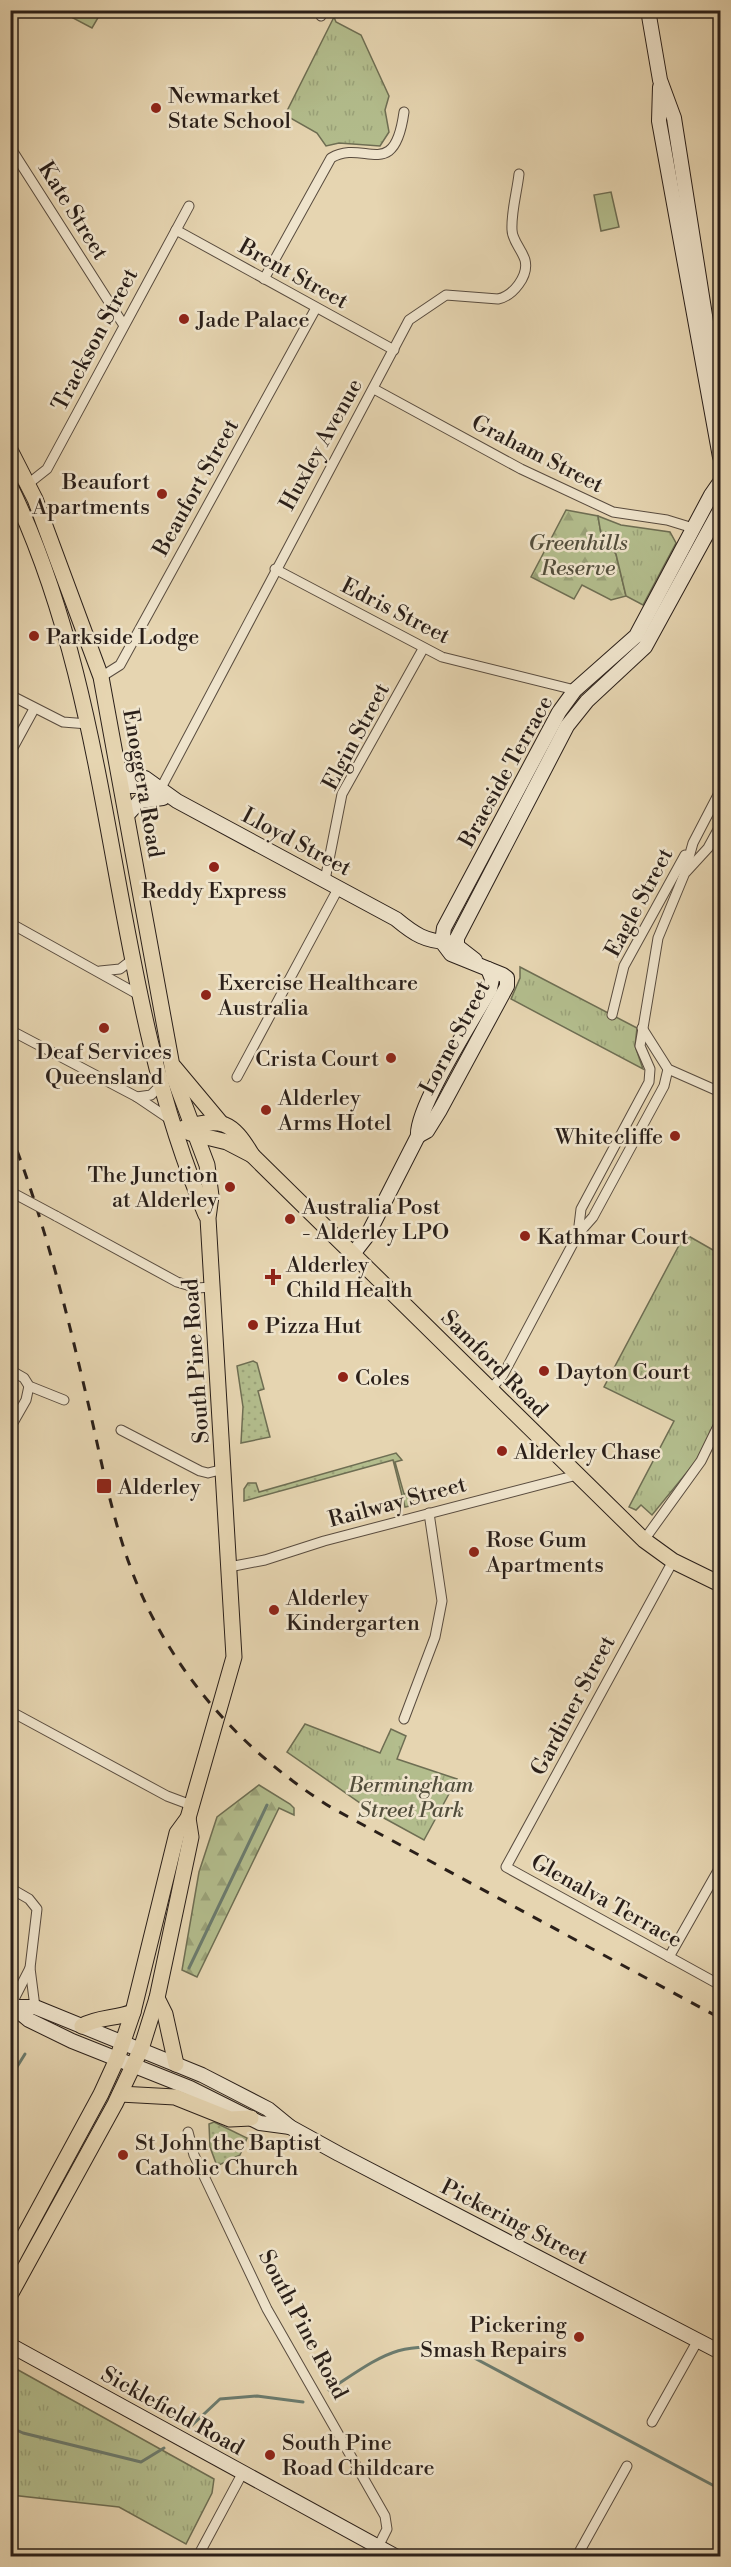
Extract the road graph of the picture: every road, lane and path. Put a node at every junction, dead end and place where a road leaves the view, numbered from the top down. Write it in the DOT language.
graph roads {
  1 [pos="648,10"];
  2 [pos="660,80"];
  3 [pos="404,112"];
  4 [pos="10,147"];
  5 [pos="519,174"];
  6 [pos="189,206"];
  7 [pos="176,230"];
  8 [pos="264,279"];
  9 [pos="316,308"];
  10 [pos="123,324"];
  11 [pos="394,350"];
  12 [pos="374,389"];
  13 [pos="720,411"];
  14 [pos="10,450"];
  15 [pos="720,457"];
  16 [pos="720,482"];
  17 [pos="28,484"];
  18 [pos="10,486"];
  19 [pos="705,507"];
  20 [pos="719,512"];
  21 [pos="693,528"];
  22 [pos="275,569"];
  23 [pos="423,649"];
  24 [pos="101,677"];
  25 [pos="575,690"];
  26 [pos="10,695"];
  27 [pos="34,709"];
  28 [pos="110,720"];
  29 [pos="88,724"];
  30 [pos="10,753"];
  31 [pos="120,779"];
  32 [pos="101,788"];
  33 [pos="720,791"];
  34 [pos="158,793"];
  35 [pos="127,815"];
  36 [pos="720,826"];
  37 [pos="693,843"];
  38 [pos="684,875"];
  39 [pos="325,880"];
  40 [pos="339,887"];
  41 [pos="10,923"];
  42 [pos="451,944"];
  43 [pos="133,959"];
  44 [pos="100,971"];
  45 [pos="141,996"];
  46 [pos="612,1015"];
  47 [pos="642,1028"];
  48 [pos="10,1030"];
  49 [pos="174,1067"];
  50 [pos="668,1070"];
  51 [pos="237,1077"];
  52 [pos="161,1085"];
  53 [pos="720,1092"];
  54 [pos="137,1097"];
  55 [pos="211,1109"];
  56 [pos="220,1122"];
  57 [pos="197,1127"];
  58 [pos="175,1128"];
  59 [pos="252,1155"];
  60 [pos="12,1192"];
  61 [pos="208,1218"];
  62 [pos="578,1234"];
  63 [pos="352,1254"];
  64 [pos="212,1287"];
  65 [pos="10,1370"];
  66 [pos="29,1386"];
  67 [pos="490,1390"];
  68 [pos="64,1400"];
  69 [pos="720,1422"];
  70 [pos="10,1428"];
  71 [pos="121,1430"];
  72 [pos="224,1469"];
  73 [pos="577,1475"];
  74 [pos="429,1513"];
  75 [pos="644,1540"];
  76 [pos="673,1561"];
  77 [pos="229,1567"];
  78 [pos="720,1584"];
  79 [pos="10,1711"];
  80 [pos="404,1719"];
  81 [pos="189,1811"];
  82 [pos="720,1867"];
  83 [pos="506,1868"];
  84 [pos="10,1888"];
  85 [pos="669,1956"];
  86 [pos="30,1968"];
  87 [pos="720,1985"];
  88 [pos="157,1998"];
  89 [pos="12,2005"];
  90 [pos="34,2007"];
  91 [pos="133,2012"];
  92 [pos="82,2026"];
  93 [pos="123,2043"];
  94 [pos="141,2049"];
  95 [pos="117,2059"];
  96 [pos="176,2064"];
  97 [pos="134,2066"];
  98 [pos="120,2094"];
  99 [pos="251,2118"];
  100 [pos="290,2127"];
  101 [pos="188,2132"];
  102 [pos="10,2262"];
  103 [pos="10,2295"];
  104 [pos="698,2340"];
  105 [pos="10,2344"];
  106 [pos="720,2352"];
  107 [pos="652,2422"];
  108 [pos="627,2466"];
  109 [pos="242,2474"];
  110 [pos="378,2547"];
  111 [pos="198,2556"];
  112 [pos="395,2556"];
  113 [pos="577,2556"];
  1 -- 2 [label="main road"];
  2 -- 13 [label="main road"];
  2 -- 15 [label="main road"];
  3 -- 8 [label="street"];
  4 -- 10 [label="street, Kate Street"];
  5 -- 11 [label="street, Huxley Avenue"];
  6 -- 7 [label="street, Trackson Street"];
  7 -- 8 [label="street, Brent Street"];
  7 -- 10 [label="street, Trackson Street"];
  8 -- 9 [label="street, Brent Street"];
  9 -- 11 [label="street, Brent Street"];
  9 -- 24 [label="street, Beaufort Street"];
  10 -- 17 [label="street, Trackson Street"];
  11 -- 12 [label="street, Huxley Avenue"];
  12 -- 21 [label="street, Graham Street"];
  12 -- 22 [label="street, Huxley Avenue"];
  14 -- 17 [label="main road, Enoggera Road"];
  16 -- 19 [label="main road, Braeside Terrace"];
  17 -- 24 [label="main road, Enoggera Road"];
  18 -- 29 [label="main road, Enoggera Road"];
  19 -- 20 [label="main road"];
  19 -- 21 [label="main road, Braeside Terrace"];
  20 -- 42 [label="main road, Braeside Terrace"];
  21 -- 25 [label="main road, Braeside Terrace"];
  22 -- 23 [label="street, Edris Street"];
  22 -- 34 [label="street, Huxley Avenue"];
  23 -- 25 [label="street, Edris Street"];
  23 -- 39 [label="street, Elgin Street"];
  24 -- 28 [label="main road, Enoggera Road"];
  25 -- 42 [label="main road, Braeside Terrace"];
  26 -- 27 [label="street"];
  27 -- 29 [label="street"];
  27 -- 30 [label="street"];
  28 -- 29 [label="main road"];
  28 -- 31 [label="main road, Enoggera Road"];
  29 -- 32 [label="main road, Enoggera Road"];
  31 -- 32 [label="main road"];
  31 -- 34 [label="main road, Lloyd Street"];
  31 -- 35 [label="main road, Enoggera Road"];
  32 -- 43 [label="main road, Enoggera Road"];
  33 -- 37 [label="street, Eagle Street"];
  34 -- 35 [label="main road"];
  34 -- 39 [label="main road, Lloyd Street"];
  35 -- 49 [label="main road, Enoggera Road"];
  36 -- 38 [label="street, Eagle Street"];
  37 -- 38 [label="street, Eagle Street"];
  37 -- 46 [label="street, Eagle Street"];
  38 -- 47 [label="street, Eagle Street"];
  39 -- 40 [label="main road, Lloyd Street"];
  40 -- 42 [label="main road, Lloyd Street"];
  40 -- 51 [label="street"];
  41 -- 44 [label="street"];
  42 -- 63 [label="main road, Lorne Street"];
  43 -- 44 [label="street"];
  43 -- 45 [label="main road, Enoggera Road"];
  44 -- 45 [label="street"];
  45 -- 52 [label="main road, Enoggera Road"];
  47 -- 50 [label="street"];
  47 -- 62 [label="street, Eagle Street"];
  48 -- 54 [label="street"];
  49 -- 55 [label="main road"];
  49 -- 57 [label="main road, Enoggera Road"];
  50 -- 53 [label="street"];
  50 -- 62 [label="street"];
  52 -- 54 [label="street"];
  52 -- 58 [label="main road, Enoggera Road"];
  54 -- 58 [label="street"];
  55 -- 56 [label="main road"];
  55 -- 57 [label="main road"];
  56 -- 57 [label="main road, Samford Road"];
  56 -- 59 [label="main road, Samford Road"];
  57 -- 58 [label="main road, Samford Road"];
  57 -- 59 [label="main road, Samford Road"];
  57 -- 61 [label="main road, South Pine Road"];
  58 -- 61 [label="main road, South Pine Road"];
  59 -- 63 [label="main road, Samford Road"];
  60 -- 64 [label="street, bridge"];
  61 -- 64 [label="main road, South Pine Road"];
  62 -- 67 [label="street"];
  63 -- 67 [label="main road, Samford Road"];
  64 -- 72 [label="main road, South Pine Road"];
  65 -- 66 [label="street"];
  66 -- 68 [label="street"];
  66 -- 70 [label="street"];
  67 -- 73 [label="main road, Samford Road"];
  69 -- 75 [label="street"];
  71 -- 72 [label="street"];
  72 -- 77 [label="main road, South Pine Road"];
  73 -- 74 [label="street, Railway Street"];
  73 -- 75 [label="main road, Samford Road"];
  74 -- 77 [label="street, Railway Street"];
  74 -- 80 [label="street"];
  75 -- 76 [label="main road, Samford Road"];
  76 -- 78 [label="main road, Samford Road"];
  76 -- 83 [label="street, Gardiner Street"];
  77 -- 81 [label="main road, South Pine Road"];
  79 -- 81 [label="street"];
  81 -- 88 [label="main road, South Pine Road"];
  81 -- 91 [label="main road, South Pine Road"];
  82 -- 85 [label="street"];
  83 -- 85 [label="street, Glenalva Terrace"];
  84 -- 86 [label="street"];
  85 -- 87 [label="street, Glenalva Terrace"];
  86 -- 89 [label="street"];
  86 -- 90 [label="street"];
  88 -- 94 [label="main road, South Pine Road"];
  88 -- 96 [label="main road"];
  89 -- 90 [label="main road"];
  89 -- 95 [label="main road, Pickering Street"];
  90 -- 92 [label="main road, Pickering Street"];
  91 -- 92 [label="main road"];
  91 -- 93 [label="main road, South Pine Road"];
  92 -- 93 [label="main road, Pickering Street"];
  93 -- 94 [label="main road, Pickering Street"];
  93 -- 95 [label="main road, South Pine Road"];
  94 -- 96 [label="main road, Pickering Street"];
  94 -- 97 [label="main road, South Pine Road"];
  95 -- 97 [label="main road, Pickering Street"];
  95 -- 102 [label="main road"];
  96 -- 100 [label="main road, Pickering Street"];
  97 -- 98 [label="main road"];
  97 -- 99 [label="main road, Pickering Street"];
  98 -- 99 [label="main road"];
  98 -- 103 [label="main road"];
  99 -- 100 [label="main road, Pickering Street"];
  100 -- 104 [label="main road, Pickering Street"];
  101 -- 110 [label="street, South Pine Road"];
  104 -- 106 [label="main road, Pickering Street"];
  104 -- 107 [label="street"];
  105 -- 109 [label="main road, Sicklefield Road"];
  108 -- 113 [label="street"];
  109 -- 110 [label="main road, Sicklefield Road"];
  109 -- 111 [label="street"];
  110 -- 112 [label="main road"];
}
